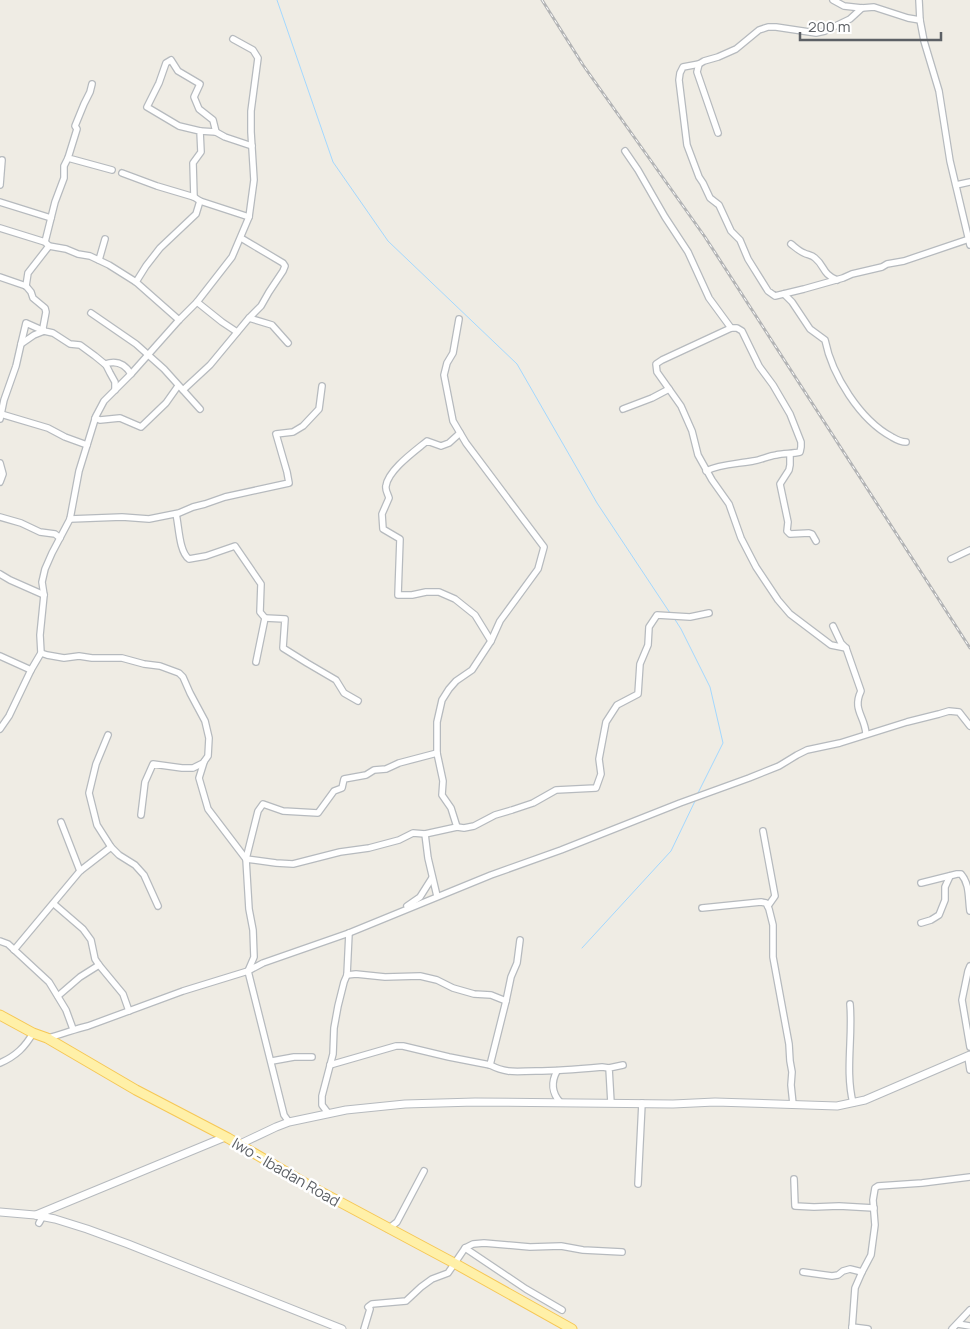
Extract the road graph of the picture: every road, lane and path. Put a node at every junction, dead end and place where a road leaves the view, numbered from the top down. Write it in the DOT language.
graph roads {
  1 [pos="833,0"];
  2 [pos="919,0"];
  3 [pos="862,8"];
  4 [pos="920,20"];
  5 [pos="233,39"];
  6 [pos="699,64"];
  7 [pos="92,84"];
  8 [pos="200,131"];
  9 [pos="216,132"];
  10 [pos="718,133"];
  11 [pos="252,146"];
  12 [pos="625,151"];
  13 [pos="68,158"];
  14 [pos="2,160"];
  15 [pos="112,170"];
  16 [pos="1,171"];
  17 [pos="122,173"];
  18 [pos="970,182"];
  19 [pos="956,185"];
  20 [pos="0,186"];
  21 [pos="197,199"];
  22 [pos="0,202"];
  23 [pos="249,217"];
  24 [pos="51,218"];
  25 [pos="0,228"];
  26 [pos="241,238"];
  27 [pos="105,239"];
  28 [pos="969,242"];
  29 [pos="47,244"];
  30 [pos="791,244"];
  31 [pos="99,260"];
  32 [pos="0,277"];
  33 [pos="837,280"];
  34 [pos="136,282"];
  35 [pos="26,286"];
  36 [pos="784,294"];
  37 [pos="197,302"];
  38 [pos="91,313"];
  39 [pos="249,318"];
  40 [pos="459,319"];
  41 [pos="179,320"];
  42 [pos="731,328"];
  43 [pos="44,331"];
  44 [pos="237,332"];
  45 [pos="288,343"];
  46 [pos="21,344"];
  47 [pos="147,355"];
  48 [pos="106,366"];
  49 [pos="131,374"];
  50 [pos="178,386"];
  51 [pos="322,386"];
  52 [pos="669,389"];
  53 [pos="115,390"];
  54 [pos="183,390"];
  55 [pos="200,409"];
  56 [pos="624,409"];
  57 [pos="1,417"];
  58 [pos="95,418"];
  59 [pos="460,433"];
  60 [pos="906,442"];
  61 [pos="87,445"];
  62 [pos="790,454"];
  63 [pos="0,462"];
  64 [pos="706,471"];
  65 [pos="0,482"];
  66 [pos="176,514"];
  67 [pos="0,517"];
  68 [pos="70,519"];
  69 [pos="60,538"];
  70 [pos="816,541"];
  71 [pos="970,550"];
  72 [pos="951,559"];
  73 [pos="0,574"];
  74 [pos="44,595"];
  75 [pos="709,613"];
  76 [pos="264,618"];
  77 [pos="833,626"];
  78 [pos="491,641"];
  79 [pos="846,648"];
  80 [pos="41,653"];
  81 [pos="0,656"];
  82 [pos="256,662"];
  83 [pos="31,670"];
  84 [pos="358,701"];
  85 [pos="970,726"];
  86 [pos="0,729"];
  87 [pos="866,734"];
  88 [pos="108,735"];
  89 [pos="437,753"];
  90 [pos="205,761"];
  91 [pos="141,815"];
  92 [pos="61,822"];
  93 [pos="457,827"];
  94 [pos="763,831"];
  95 [pos="425,834"];
  96 [pos="111,847"];
  97 [pos="246,859"];
  98 [pos="80,871"];
  99 [pos="950,876"];
  100 [pos="967,877"];
  101 [pos="432,878"];
  102 [pos="922,882"];
  103 [pos="437,896"];
  104 [pos="54,904"];
  105 [pos="158,906"];
  106 [pos="768,906"];
  107 [pos="702,908"];
  108 [pos="400,911"];
  109 [pos="970,911"];
  110 [pos="921,923"];
  111 [pos="349,933"];
  112 [pos="520,940"];
  113 [pos="0,941"];
  114 [pos="14,950"];
  115 [pos="99,965"];
  116 [pos="970,966"];
  117 [pos="248,971"];
  118 [pos="347,975"];
  119 [pos="58,996"];
  120 [pos="506,1002"];
  121 [pos="850,1004"];
  122 [pos="129,1011"];
  123 [pos="0,1015"];
  124 [pos="73,1029"];
  125 [pos="33,1033"];
  126 [pos="47,1038"];
  127 [pos="970,1047"];
  128 [pos="969,1056"];
  129 [pos="312,1057"];
  130 [pos="272,1061"];
  131 [pos="0,1063"];
  132 [pos="330,1065"];
  133 [pos="490,1065"];
  134 [pos="623,1065"];
  135 [pos="609,1068"];
  136 [pos="970,1070"];
  137 [pos="557,1071"];
  138 [pos="560,1102"];
  139 [pos="611,1103"];
  140 [pos="642,1103"];
  141 [pos="853,1103"];
  142 [pos="793,1104"];
  143 [pos="328,1114"];
  144 [pos="289,1122"];
  145 [pos="225,1137"];
  146 [pos="238,1145"];
  147 [pos="424,1170"];
  148 [pos="970,1177"];
  149 [pos="794,1179"];
  150 [pos="638,1184"];
  151 [pos="874,1208"];
  152 [pos="0,1212"];
  153 [pos="39,1218"];
  154 [pos="388,1229"];
  155 [pos="465,1248"];
  156 [pos="622,1252"];
  157 [pos="454,1263"];
  158 [pos="803,1272"];
  159 [pos="862,1272"];
  160 [pos="562,1310"];
  161 [pos="970,1310"];
  162 [pos="958,1324"];
  163 [pos="970,1326"];
  164 [pos="852,1328"];
  165 [pos="342,1329"];
  166 [pos="364,1329"];
  167 [pos="572,1329"];
  168 [pos="868,1329"];
  169 [pos="952,1329"];
  1 -- 3 [label="street"];
  2 -- 4 [label="street"];
  3 -- 4 [label="street"];
  3 -- 6 [label="street"];
  4 -- 19 [label="street"];
  5 -- 11 [label="street"];
  6 -- 10 [label="street"];
  6 -- 36 [label="street"];
  7 -- 13 [label="street"];
  8 -- 9 [label="street"];
  8 -- 9 [label="street"];
  8 -- 21 [label="street"];
  9 -- 11 [label="street"];
  11 -- 23 [label="street"];
  12 -- 42 [label="street"];
  13 -- 15 [label="street"];
  13 -- 24 [label="street"];
  14 -- 16 [label="street"];
  16 -- 20 [label="street"];
  17 -- 21 [label="street"];
  18 -- 19 [label="street"];
  19 -- 28 [label="street"];
  21 -- 23 [label="street"];
  21 -- 34 [label="street"];
  22 -- 24 [label="street"];
  23 -- 26 [label="street"];
  24 -- 29 [label="street"];
  25 -- 29 [label="street"];
  26 -- 37 [label="street"];
  26 -- 39 [label="street"];
  27 -- 31 [label="street"];
  28 -- 33 [label="street"];
  29 -- 31 [label="street"];
  29 -- 35 [label="street"];
  30 -- 33 [label="street"];
  31 -- 34 [label="street"];
  32 -- 35 [label="street"];
  33 -- 36 [label="street"];
  34 -- 41 [label="street"];
  35 -- 43 [label="street"];
  36 -- 60 [label="street"];
  37 -- 41 [label="street"];
  37 -- 44 [label="street"];
  38 -- 47 [label="street"];
  39 -- 44 [label="street"];
  39 -- 45 [label="street"];
  40 -- 59 [label="street"];
  41 -- 47 [label="street"];
  42 -- 52 [label="street"];
  42 -- 62 [label="street"];
  43 -- 46 [label="street"];
  43 -- 46 [label="street"];
  43 -- 48 [label="street"];
  44 -- 54 [label="street"];
  46 -- 57 [label="street"];
  47 -- 49 [label="street"];
  47 -- 50 [label="street"];
  48 -- 49 [label="street"];
  48 -- 53 [label="street"];
  49 -- 53 [label="street"];
  50 -- 54 [label="street"];
  50 -- 58 [label="street"];
  51 -- 66 [label="street"];
  52 -- 56 [label="street"];
  52 -- 64 [label="street"];
  53 -- 58 [label="street"];
  54 -- 55 [label="street"];
  57 -- 61 [label="street"];
  58 -- 61 [label="street"];
  59 -- 78 [label="street"];
  59 -- 78 [label="street"];
  61 -- 68 [label="street"];
  62 -- 64 [label="street"];
  62 -- 70 [label="street"];
  63 -- 65 [label="street"];
  64 -- 79 [label="street"];
  66 -- 68 [label="street"];
  66 -- 76 [label="street"];
  67 -- 69 [label="street"];
  68 -- 69 [label="street"];
  69 -- 74 [label="street"];
  71 -- 72 [label="street"];
  73 -- 74 [label="street"];
  74 -- 80 [label="street"];
  75 -- 93 [label="street"];
  76 -- 82 [label="street"];
  76 -- 84 [label="street"];
  77 -- 79 [label="street"];
  78 -- 89 [label="street"];
  79 -- 87 [label="street"];
  80 -- 83 [label="street"];
  80 -- 90 [label="street"];
  81 -- 83 [label="street"];
  83 -- 86 [label="street"];
  85 -- 87 [label="street"];
  87 -- 103 [label="street"];
  88 -- 96 [label="street"];
  89 -- 93 [label="street"];
  89 -- 97 [label="street"];
  90 -- 91 [label="street"];
  90 -- 97 [label="street"];
  92 -- 98 [label="street"];
  93 -- 95 [label="street"];
  94 -- 106 [label="street"];
  95 -- 97 [label="street"];
  95 -- 101 [label="street"];
  96 -- 98 [label="street"];
  96 -- 105 [label="street"];
  97 -- 117 [label="street"];
  98 -- 104 [label="street"];
  99 -- 100 [label="street"];
  99 -- 102 [label="street"];
  99 -- 110 [label="street"];
  100 -- 109 [label="street"];
  101 -- 103 [label="street"];
  101 -- 108 [label="street"];
  103 -- 108 [label="street"];
  104 -- 114 [label="street"];
  104 -- 115 [label="street"];
  106 -- 107 [label="street"];
  106 -- 142 [label="street"];
  108 -- 111 [label="street"];
  111 -- 117 [label="street"];
  111 -- 118 [label="street"];
  112 -- 120 [label="street"];
  113 -- 114 [label="street"];
  114 -- 119 [label="street"];
  115 -- 119 [label="street"];
  115 -- 122 [label="street"];
  116 -- 127 [label="street"];
  117 -- 122 [label="street"];
  117 -- 130 [label="street"];
  118 -- 120 [label="street"];
  118 -- 132 [label="street"];
  119 -- 124 [label="street"];
  120 -- 133 [label="street"];
  121 -- 141 [label="street"];
  122 -- 124 [label="street"];
  123 -- 125 [label="main road, Iwo - Ibadan Road"];
  124 -- 126 [label="street"];
  125 -- 126 [label="main road, Iwo - Ibadan Road"];
  125 -- 131 [label="street"];
  126 -- 145 [label="main road, Iwo - Ibadan Road"];
  128 -- 136 [label="street"];
  128 -- 141 [label="street"];
  129 -- 130 [label="street"];
  130 -- 144 [label="street"];
  132 -- 133 [label="street"];
  132 -- 143 [label="street"];
  133 -- 137 [label="street"];
  134 -- 135 [label="street"];
  135 -- 137 [label="street"];
  135 -- 139 [label="street"];
  137 -- 138 [label="street"];
  138 -- 139 [label="street"];
  138 -- 143 [label="street"];
  139 -- 140 [label="street"];
  140 -- 142 [label="street"];
  140 -- 150 [label="street"];
  141 -- 142 [label="street"];
  143 -- 144 [label="street"];
  144 -- 146 [label="street"];
  145 -- 146 [label="main road, Iwo - Ibadan Road"];
  145 -- 153 [label="street"];
  146 -- 154 [label="main road, Iwo - Ibadan Road"];
  147 -- 154 [label="street"];
  148 -- 151 [label="street"];
  149 -- 151 [label="street"];
  151 -- 159 [label="street"];
  152 -- 153 [label="street"];
  153 -- 165 [label="street"];
  154 -- 157 [label="main road, Iwo - Ibadan Road"];
  155 -- 156 [label="street"];
  155 -- 157 [label="street"];
  155 -- 160 [label="street"];
  157 -- 166 [label="street"];
  157 -- 167 [label="main road, Iwo - Ibadan Road"];
  158 -- 159 [label="street"];
  159 -- 164 [label="street"];
  161 -- 162 [label="street"];
  162 -- 163 [label="street"];
  162 -- 169 [label="street"];
  164 -- 168 [label="street"];
}
